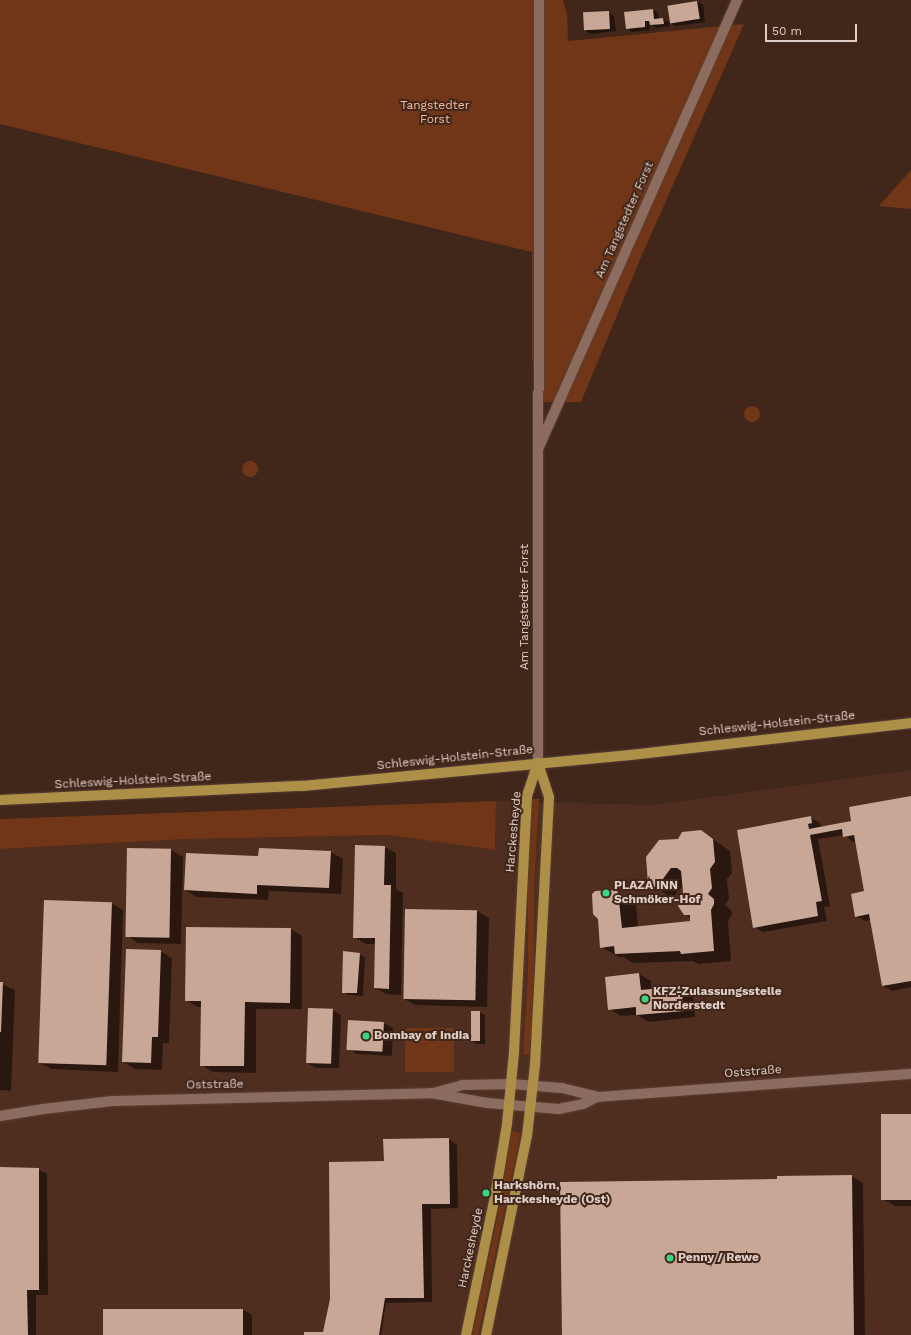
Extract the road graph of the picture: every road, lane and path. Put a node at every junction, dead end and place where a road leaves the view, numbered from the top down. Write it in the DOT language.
graph roads {
  1 [pos="539,0"];
  2 [pos="737,0"];
  3 [pos="537,450"];
  4 [pos="911,722"];
  5 [pos="538,763"];
  6 [pos="0,800"];
  7 [pos="911,1074"];
  8 [pos="511,1084"];
  9 [pos="533,1086"];
  10 [pos="431,1093"];
  11 [pos="597,1098"];
  12 [pos="509,1105"];
  13 [pos="531,1107"];
  14 [pos="0,1116"];
  15 [pos="466,1335"];
  16 [pos="486,1335"];
  1 -- 3 [label="street, Am Tangstedter Forst"];
  2 -- 3 [label="street, Am Tangstedter Forst"];
  3 -- 5 [label="street, Am Tangstedter Forst"];
  4 -- 5 [label="main road, Schleswig-Holstein-Straße"];
  5 -- 6 [label="main road, Schleswig-Holstein-Straße"];
  5 -- 8 [label="main road, Harckesheyde"];
  5 -- 9 [label="main road"];
  7 -- 11 [label="street, Oststraße"];
  8 -- 9 [label="street, Oststraße"];
  8 -- 10 [label="street, Oststraße"];
  8 -- 12 [label="main road, Harckesheyde"];
  9 -- 11 [label="street, Oststraße"];
  9 -- 13 [label="main road"];
  10 -- 12 [label="street, Oststraße"];
  10 -- 14 [label="street, Oststraße"];
  11 -- 13 [label="street, Oststraße"];
  12 -- 13 [label="street, Oststraße"];
  12 -- 15 [label="main road, Harckesheyde"];
  13 -- 16 [label="main road"];
}
